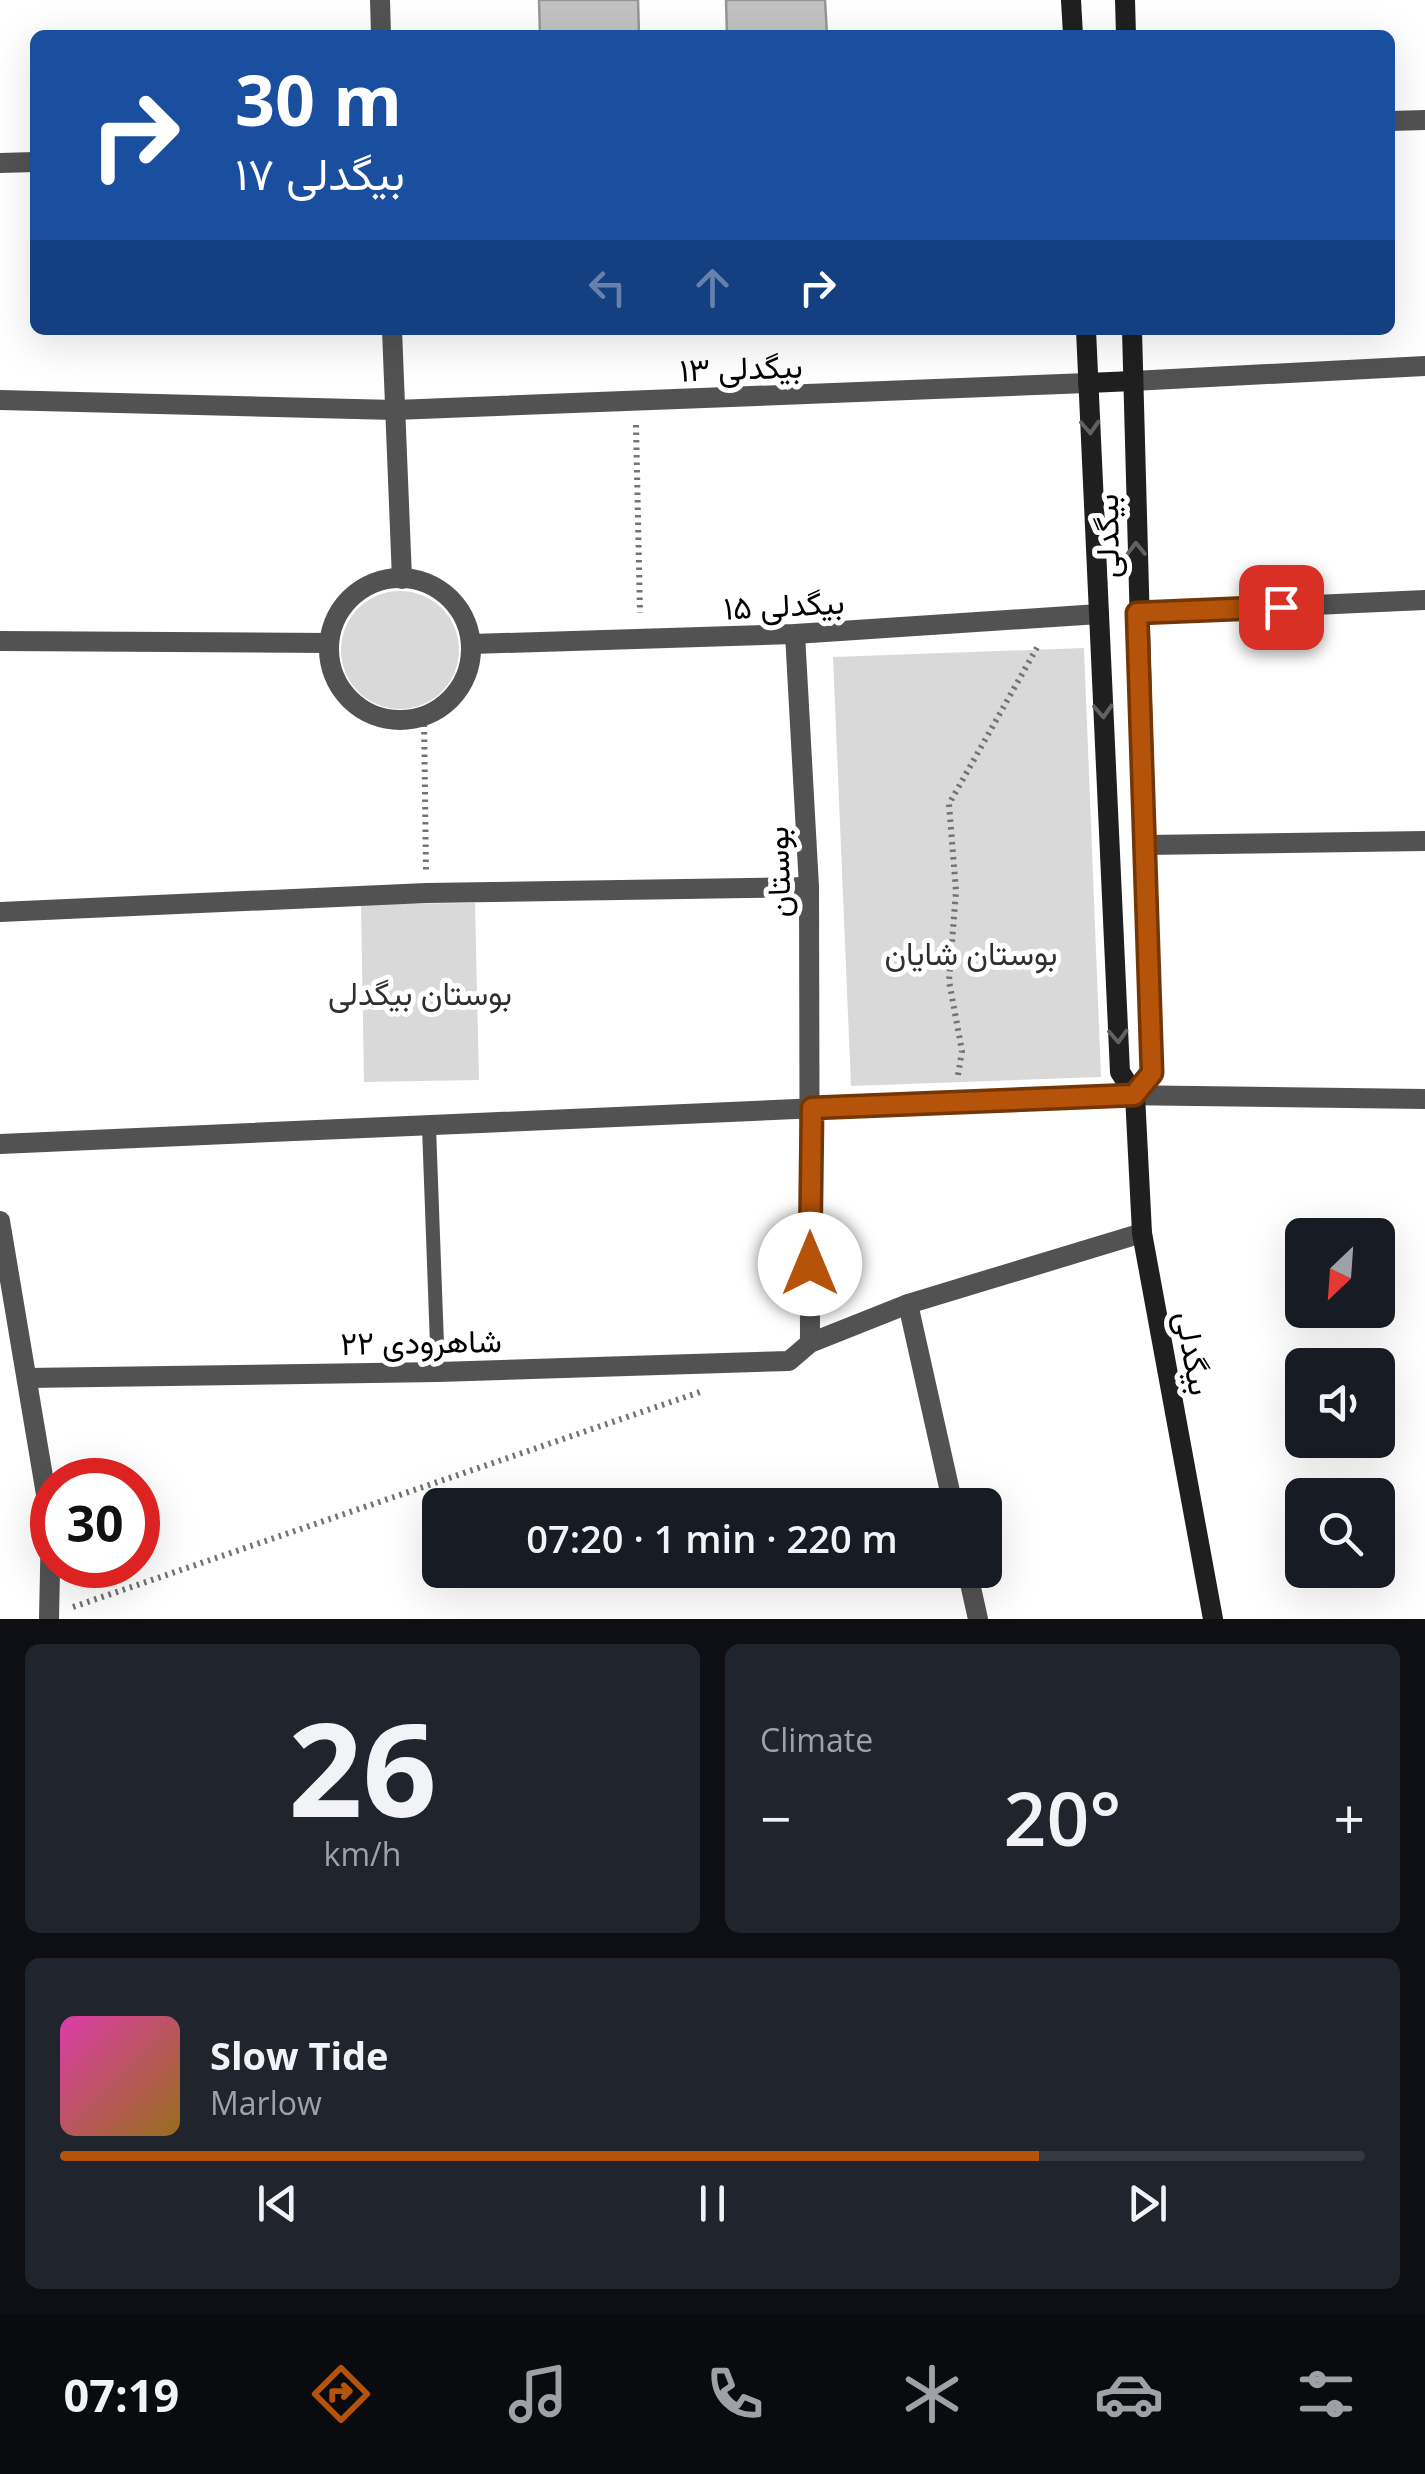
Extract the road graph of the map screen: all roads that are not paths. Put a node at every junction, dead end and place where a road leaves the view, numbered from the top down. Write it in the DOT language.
graph roads {
  1 [pos="380,0"];
  2 [pos="1072,0"];
  3 [pos="1124,0"];
  4 [pos="381,30"];
  5 [pos="1073,30"];
  6 [pos="1126,30"];
  7 [pos="1425,120"];
  8 [pos="1395,121"];
  9 [pos="0,162"];
  10 [pos="30,162"];
  11 [pos="392,335"];
  12 [pos="1086,335"];
  13 [pos="1132,335"];
  14 [pos="1425,366"];
  15 [pos="1133,380"];
  16 [pos="1088,383"];
  17 [pos="0,400"];
  18 [pos="396,410"];
  19 [pos="402,579"];
  20 [pos="1425,600"];
  21 [pos="1137,613"];
  22 [pos="1099,614"];
  23 [pos="795,634"];
  24 [pos="0,641"];
  25 [pos="329,644"];
  26 [pos="472,644"];
  27 [pos="1425,842"];
  28 [pos="1145,845"];
  29 [pos="809,888"];
  30 [pos="0,912"];
  31 [pos="1134,1095"];
  32 [pos="1425,1098"];
  33 [pos="812,1108"];
  34 [pos="429,1127"];
  35 [pos="0,1144"];
  36 [pos="0,1221"];
  37 [pos="1142,1233"];
  38 [pos="908,1304"];
  39 [pos="810,1342"];
  40 [pos="438,1372"];
  41 [pos="26,1378"];
  42 [pos="949,1488"];
  43 [pos="971,1588"];
  44 [pos="49,1617"];
  45 [pos="978,1619"];
  46 [pos="1213,1619"];
  1 -- 4 [label="street"];
  2 -- 5 [label="main road"];
  3 -- 6 [label="main road"];
  7 -- 8 [label="street"];
  9 -- 10 [label="street"];
  11 -- 18 [label="street"];
  12 -- 16 [label="main road, بیگدلی"];
  13 -- 15 [label="main road, بیگدلی"];
  14 -- 15 [label="street"];
  15 -- 16 [label="main road"];
  21 -- 15 [label="main road, بیگدلی, one-way"];
  16 -- 18 [label="street, بیگدلی ۱۳"];
  16 -- 22 [label="main road, بیگدلی, one-way"];
  17 -- 18 [label="street, بیگدلی ۱۳"];
  18 -- 19 [label="street"];
  19 -- 25 [label="street"];
  19 -- 26 [label="street"];
  20 -- 21 [label="street"];
  21 -- 22 [label="main road"];
  21 -- 28 [label="main road, بیگدلی"];
  22 -- 23 [label="street, بیگدلی ۱۵"];
  22 -- 31 [label="main road, بیگدلی, one-way"];
  23 -- 26 [label="street, بیگدلی ۱۵"];
  23 -- 29 [label="street, بوستان"];
  24 -- 25 [label="street"];
  25 -- 26 [label="street"];
  27 -- 28 [label="street"];
  28 -- 31 [label="main road, بیگدلی"];
  29 -- 30 [label="street"];
  29 -- 33 [label="street, بوستان"];
  31 -- 32 [label="street"];
  31 -- 33 [label="street"];
  31 -- 37 [label="main road, بیگدلی"];
  33 -- 34 [label="street"];
  33 -- 39 [label="street, بوستان"];
  34 -- 35 [label="street"];
  34 -- 40 [label="lane"];
  36 -- 41 [label="street"];
  37 -- 38 [label="street, شاهرودی ۲۲"];
  37 -- 46 [label="main road, بیگدلی"];
  38 -- 39 [label="street, شاهرودی ۲۲"];
  38 -- 42 [label="street"];
  39 -- 40 [label="street, شاهرودی ۲۲"];
  40 -- 41 [label="street, شاهرودی ۲۲"];
  41 -- 44 [label="street"];
  43 -- 45 [label="street"];
}
